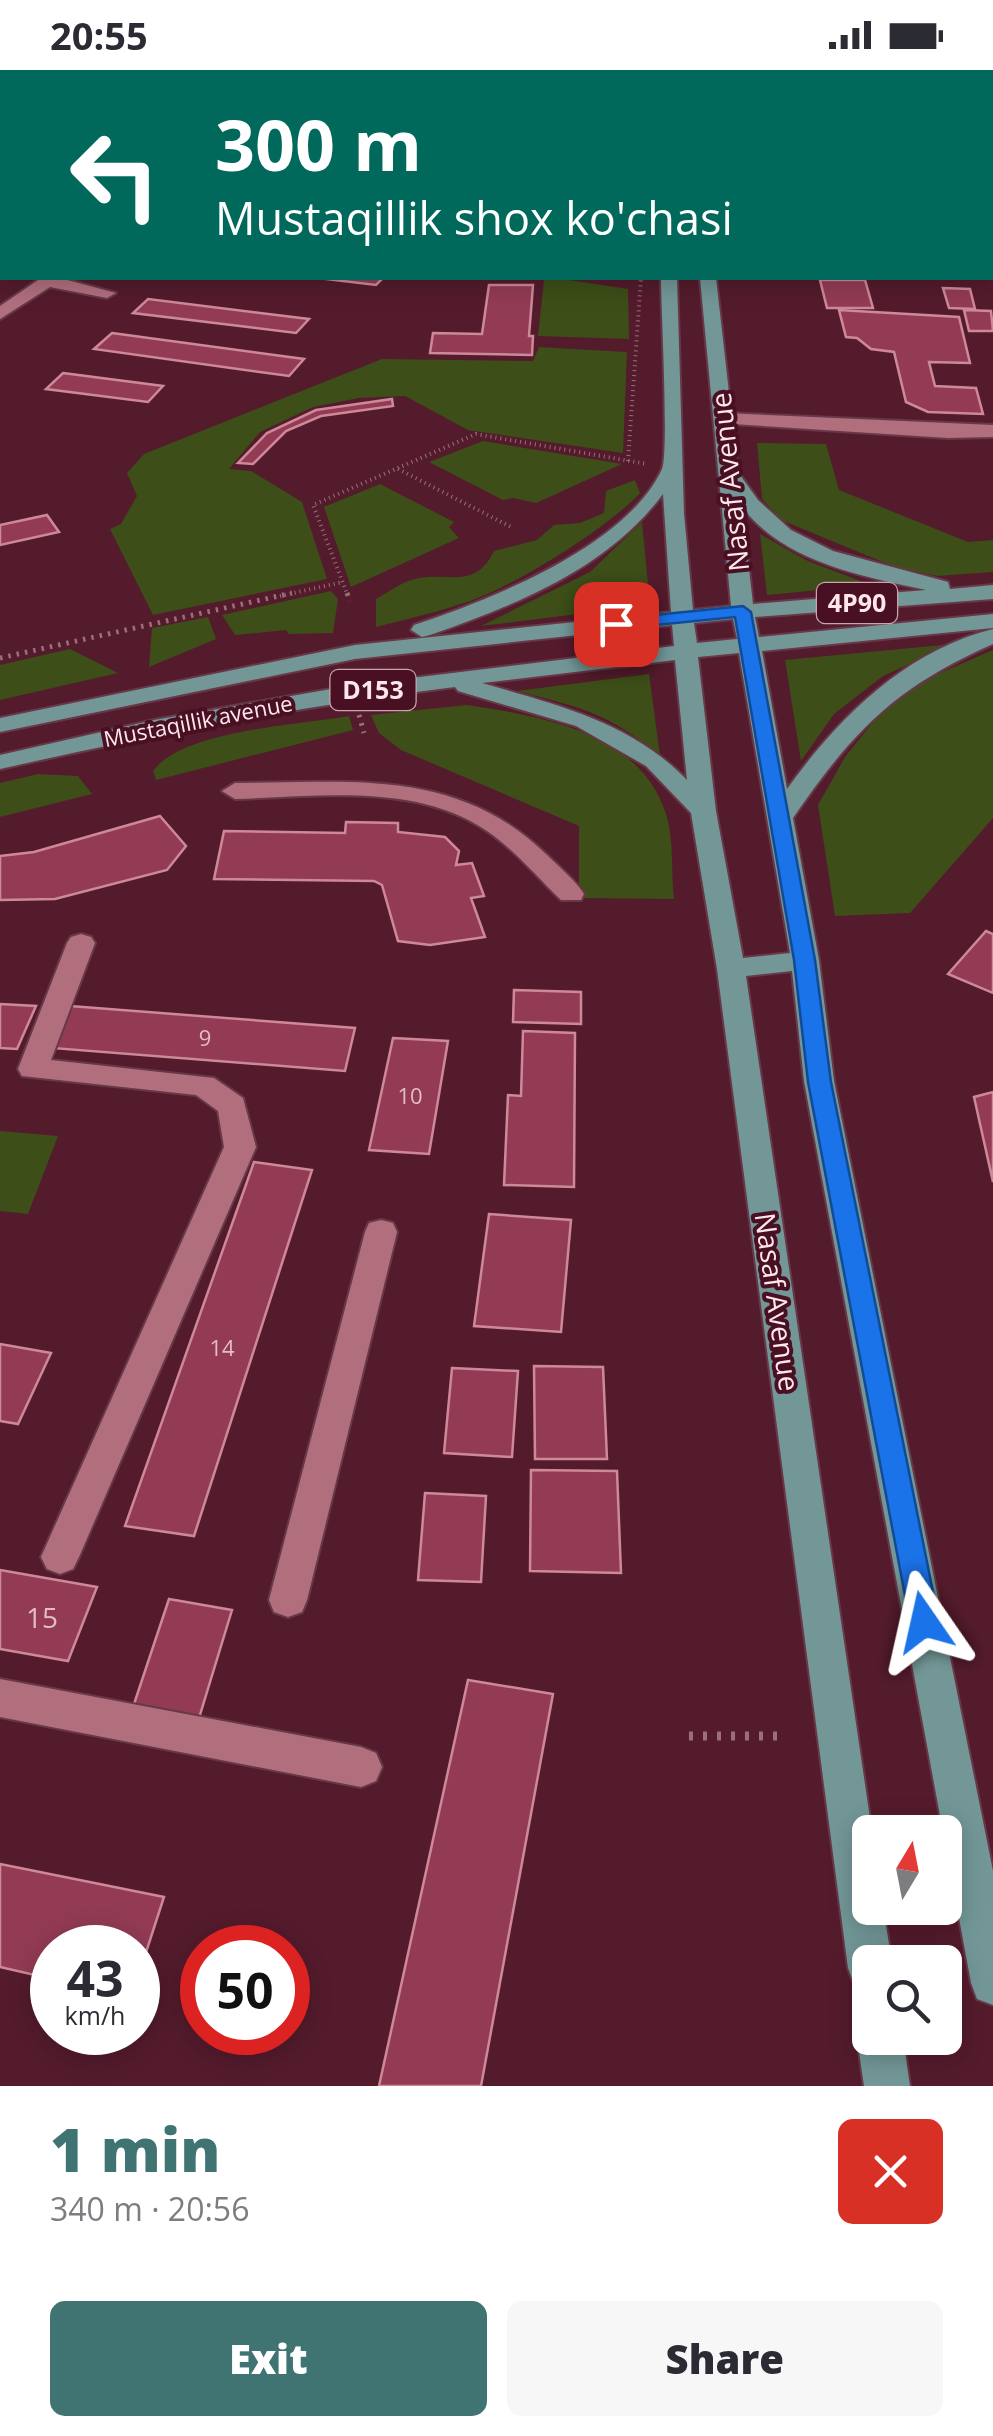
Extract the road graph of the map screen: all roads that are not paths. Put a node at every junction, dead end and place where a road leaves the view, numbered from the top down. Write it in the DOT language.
graph roads {
  1 [pos="48,280"];
  2 [pos="53,280"];
  3 [pos="670,280"];
  4 [pos="708,280"];
  5 [pos="108,293"];
  6 [pos="0,314"];
  7 [pos="724,419"];
  8 [pos="993,431"];
  9 [pos="661,465"];
  10 [pos="731,473"];
  11 [pos="982,593"];
  12 [pos="743,612"];
  13 [pos="684,618"];
  14 [pos="993,620"];
  15 [pos="993,636"];
  16 [pos="750,646"];
  17 [pos="688,651"];
  18 [pos="355,652"];
  19 [pos="448,681"];
  20 [pos="0,725"];
  21 [pos="0,762"];
  22 [pos="234,790"];
  23 [pos="702,811"];
  24 [pos="780,818"];
  25 [pos="571,894"];
  26 [pos="81,943"];
  27 [pos="805,960"];
  28 [pos="731,969"];
  29 [pos="381,1232"];
  30 [pos="60,1557"];
  31 [pos="288,1600"];
  32 [pos="0,1698"];
  33 [pos="361,1767"];
  34 [pos="867,1945"];
  35 [pos="993,1983"];
  36 [pos="882,2055"];
  37 [pos="887,2086"];
  1 -- 6 [label="street"];
  2 -- 5 [label="street"];
  3 -- 9 [label="main road, Nasaf Avenue"];
  4 -- 7 [label="main road, Nasaf Avenue"];
  7 -- 8 [label="street"];
  7 -- 10 [label="main road, Nasaf Avenue"];
  9 -- 13 [label="main road, Nasaf Avenue"];
  9 -- 18 [label="main road"];
  10 -- 11 [label="main road"];
  10 -- 12 [label="main road, Nasaf Avenue"];
  11 -- 12 [label="main road, 4P90"];
  12 -- 13 [label="main road, D153"];
  12 -- 16 [label="main road, Nasaf Avenue"];
  13 -- 17 [label="main road, Nasaf Avenue"];
  13 -- 18 [label="main road, Mustaqillik avenue / D153"];
  14 -- 16 [label="main road, Mustaqillik avenue"];
  15 -- 24 [label="main road"];
  16 -- 17 [label="main road, Mustaqillik avenue / D153"];
  16 -- 24 [label="main road, Nasaf Avenue"];
  17 -- 19 [label="main road, Mustaqillik avenue / D153"];
  17 -- 23 [label="main road, Nasaf Avenue"];
  18 -- 20 [label="main road, Mustaqillik avenue / D153"];
  19 -- 21 [label="main road, Mustaqillik avenue / D153"];
  19 -- 23 [label="main road"];
  22 -- 25 [label="street"];
  23 -- 28 [label="main road, Nasaf Avenue"];
  24 -- 27 [label="main road, Nasaf Avenue"];
  26 -- 30 [label="street"];
  27 -- 28 [label="main road"];
  27 -- 35 [label="main road, Nasaf Avenue"];
  28 -- 34 [label="main road, Nasaf Avenue"];
  29 -- 31 [label="street"];
  32 -- 33 [label="street"];
  36 -- 37 [label="main road"];
}
